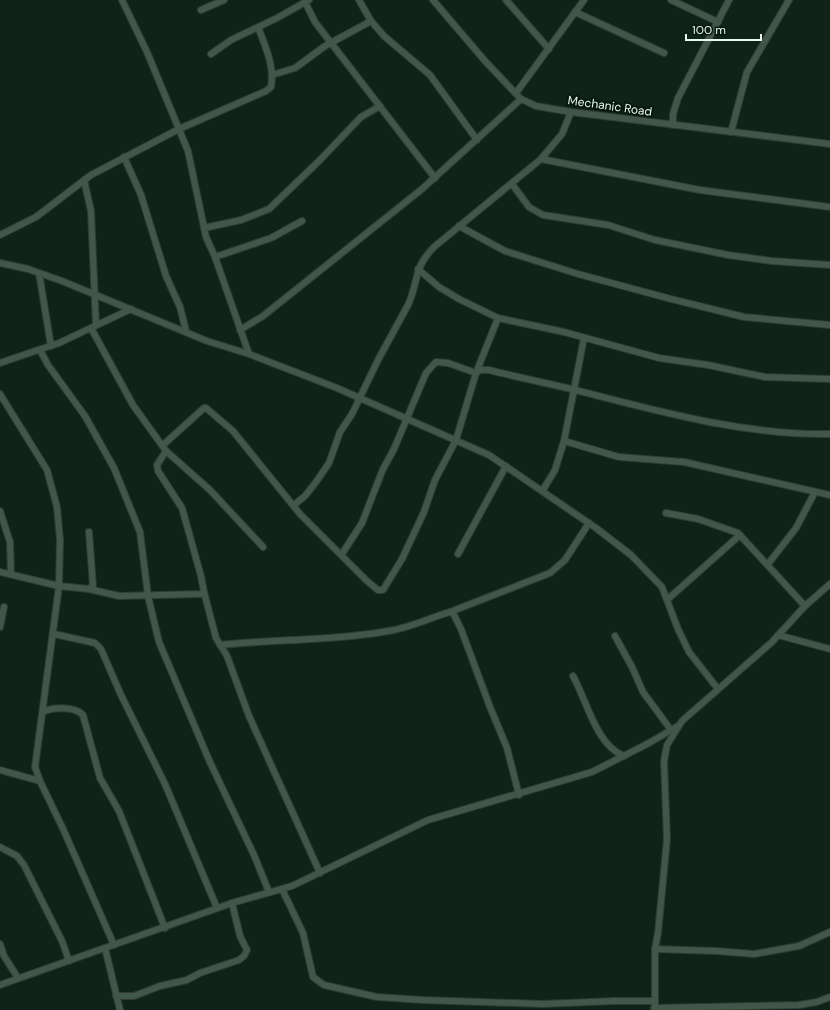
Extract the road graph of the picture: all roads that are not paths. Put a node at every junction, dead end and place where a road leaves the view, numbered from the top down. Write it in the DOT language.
graph roads {
  1 [pos="122,0"];
  2 [pos="224,0"];
  3 [pos="359,0"];
  4 [pos="433,0"];
  5 [pos="506,0"];
  6 [pos="584,0"];
  7 [pos="671,0"];
  8 [pos="729,0"];
  9 [pos="788,0"];
  10 [pos="307,1"];
  11 [pos="201,10"];
  12 [pos="575,12"];
  13 [pos="371,21"];
  14 [pos="718,22"];
  15 [pos="258,27"];
  16 [pos="332,43"];
  17 [pos="549,48"];
  18 [pos="664,53"];
  19 [pos="211,54"];
  20 [pos="272,75"];
  21 [pos="516,93"];
  22 [pos="521,99"];
  23 [pos="380,106"];
  24 [pos="571,112"];
  25 [pos="673,125"];
  26 [pos="179,129"];
  27 [pos="731,132"];
  28 [pos="477,140"];
  29 [pos="830,144"];
  30 [pos="124,157"];
  31 [pos="541,159"];
  32 [pos="434,178"];
  33 [pos="84,180"];
  34 [pos="512,184"];
  35 [pos="830,207"];
  36 [pos="302,221"];
  37 [pos="459,226"];
  38 [pos="204,228"];
  39 [pos="0,235"];
  40 [pos="215,257"];
  41 [pos="0,263"];
  42 [pos="830,266"];
  43 [pos="418,269"];
  44 [pos="39,273"];
  45 [pos="95,295"];
  46 [pos="131,309"];
  47 [pos="498,318"];
  48 [pos="830,325"];
  49 [pos="94,327"];
  50 [pos="240,330"];
  51 [pos="186,331"];
  52 [pos="584,338"];
  53 [pos="52,346"];
  54 [pos="40,350"];
  55 [pos="249,354"];
  56 [pos="0,363"];
  57 [pos="476,373"];
  58 [pos="830,379"];
  59 [pos="574,390"];
  60 [pos="0,394"];
  61 [pos="359,398"];
  62 [pos="407,419"];
  63 [pos="830,434"];
  64 [pos="456,440"];
  65 [pos="564,440"];
  66 [pos="164,448"];
  67 [pos="506,466"];
  68 [pos="542,490"];
  69 [pos="815,492"];
  70 [pos="830,495"];
  71 [pos="294,505"];
  72 [pos="0,511"];
  73 [pos="666,513"];
  74 [pos="589,523"];
  75 [pos="89,532"];
  76 [pos="740,535"];
  77 [pos="263,547"];
  78 [pos="342,554"];
  79 [pos="458,554"];
  80 [pos="768,564"];
  81 [pos="0,572"];
  82 [pos="11,574"];
  83 [pos="830,584"];
  84 [pos="59,586"];
  85 [pos="89,589"];
  86 [pos="204,592"];
  87 [pos="148,596"];
  88 [pos="668,600"];
  89 [pos="4,606"];
  90 [pos="805,606"];
  91 [pos="450,612"];
  92 [pos="0,627"];
  93 [pos="54,634"];
  94 [pos="778,635"];
  95 [pos="615,636"];
  96 [pos="220,645"];
  97 [pos="830,649"];
  98 [pos="573,676"];
  99 [pos="718,688"];
  100 [pos="43,712"];
  101 [pos="678,726"];
  102 [pos="671,730"];
  103 [pos="624,756"];
  104 [pos="0,770"];
  105 [pos="40,781"];
  106 [pos="519,795"];
  107 [pos="0,847"];
  108 [pos="320,873"];
  109 [pos="282,889"];
  110 [pos="269,892"];
  111 [pos="232,903"];
  112 [pos="217,908"];
  113 [pos="165,928"];
  114 [pos="830,932"];
  115 [pos="0,944"];
  116 [pos="114,945"];
  117 [pos="105,948"];
  118 [pos="654,949"];
  119 [pos="69,961"];
  120 [pos="18,978"];
  121 [pos="0,985"];
  122 [pos="116,996"];
  123 [pos="830,997"];
  124 [pos="654,1001"];
  125 [pos="654,1009"];
  126 [pos="120,1010"];
  1 -- 26 [label="street"];
  2 -- 11 [label="street"];
  3 -- 13 [label="street"];
  4 -- 21 [label="street, Mechanic Road"];
  5 -- 17 [label="street"];
  6 -- 12 [label="street"];
  7 -- 14 [label="street"];
  8 -- 14 [label="street"];
  9 -- 27 [label="street"];
  10 -- 15 [label="street"];
  10 -- 16 [label="street"];
  12 -- 17 [label="street"];
  12 -- 18 [label="street"];
  13 -- 16 [label="street"];
  13 -- 28 [label="street"];
  14 -- 25 [label="street"];
  15 -- 19 [label="street"];
  15 -- 20 [label="street"];
  16 -- 20 [label="street"];
  16 -- 23 [label="street"];
  17 -- 21 [label="street"];
  20 -- 26 [label="street"];
  21 -- 22 [label="street, Mechanic Road"];
  22 -- 24 [label="street, Mechanic Road"];
  22 -- 28 [label="street"];
  23 -- 32 [label="street"];
  23 -- 38 [label="street"];
  24 -- 25 [label="street, Mechanic Road"];
  24 -- 31 [label="street"];
  25 -- 27 [label="street, Mechanic Road"];
  26 -- 30 [label="street"];
  26 -- 38 [label="street"];
  27 -- 29 [label="street, Mechanic Road"];
  28 -- 32 [label="street"];
  30 -- 33 [label="street"];
  30 -- 51 [label="street"];
  31 -- 34 [label="street"];
  31 -- 35 [label="street"];
  32 -- 50 [label="street"];
  33 -- 39 [label="street"];
  33 -- 45 [label="street"];
  34 -- 37 [label="street"];
  34 -- 42 [label="street"];
  36 -- 40 [label="street"];
  37 -- 43 [label="street"];
  37 -- 48 [label="street"];
  38 -- 40 [label="street"];
  40 -- 50 [label="street"];
  41 -- 44 [label="street"];
  43 -- 47 [label="street"];
  43 -- 61 [label="street"];
  44 -- 45 [label="street"];
  44 -- 53 [label="street"];
  45 -- 46 [label="street"];
  45 -- 49 [label="street"];
  46 -- 49 [label="street"];
  46 -- 51 [label="street"];
  47 -- 52 [label="street"];
  47 -- 57 [label="street"];
  49 -- 53 [label="street"];
  49 -- 66 [label="street"];
  50 -- 55 [label="street"];
  51 -- 55 [label="street"];
  52 -- 58 [label="street"];
  52 -- 59 [label="street"];
  53 -- 54 [label="street"];
  54 -- 56 [label="street"];
  54 -- 87 [label="street"];
  55 -- 61 [label="street"];
  57 -- 59 [label="street"];
  57 -- 62 [label="street"];
  57 -- 64 [label="street"];
  59 -- 63 [label="street"];
  59 -- 65 [label="street"];
  60 -- 84 [label="street"];
  61 -- 62 [label="street"];
  61 -- 71 [label="street"];
  62 -- 64 [label="street"];
  62 -- 78 [label="street"];
  64 -- 67 [label="street"];
  64 -- 78 [label="street"];
  65 -- 68 [label="street"];
  65 -- 69 [label="street"];
  66 -- 71 [label="street"];
  66 -- 77 [label="street"];
  66 -- 86 [label="street"];
  67 -- 68 [label="street"];
  67 -- 79 [label="street"];
  68 -- 74 [label="street"];
  69 -- 70 [label="street"];
  69 -- 80 [label="street"];
  71 -- 78 [label="street"];
  72 -- 82 [label="street"];
  73 -- 76 [label="street"];
  74 -- 88 [label="street"];
  74 -- 91 [label="street"];
  75 -- 85 [label="street"];
  76 -- 80 [label="street"];
  76 -- 88 [label="street"];
  80 -- 90 [label="street"];
  81 -- 82 [label="street"];
  82 -- 84 [label="street"];
  83 -- 90 [label="street"];
  84 -- 85 [label="street"];
  84 -- 93 [label="street"];
  85 -- 87 [label="street"];
  86 -- 87 [label="street"];
  86 -- 96 [label="street"];
  87 -- 110 [label="street"];
  88 -- 99 [label="street"];
  89 -- 92 [label="street"];
  90 -- 94 [label="street"];
  91 -- 96 [label="street"];
  91 -- 106 [label="street"];
  93 -- 100 [label="street"];
  93 -- 112 [label="street"];
  94 -- 97 [label="street"];
  94 -- 99 [label="street"];
  95 -- 102 [label="street"];
  96 -- 108 [label="street"];
  98 -- 103 [label="street"];
  99 -- 101 [label="street"];
  100 -- 105 [label="street"];
  100 -- 113 [label="street"];
  101 -- 102 [label="street"];
  101 -- 118 [label="street"];
  102 -- 103 [label="street"];
  103 -- 106 [label="street"];
  104 -- 105 [label="street"];
  105 -- 116 [label="street"];
  106 -- 108 [label="street"];
  107 -- 119 [label="street"];
  108 -- 109 [label="street"];
  109 -- 110 [label="street"];
  109 -- 124 [label="street"];
  110 -- 111 [label="street"];
  111 -- 112 [label="street"];
  111 -- 122 [label="street"];
  112 -- 113 [label="street"];
  113 -- 116 [label="street"];
  114 -- 118 [label="street"];
  115 -- 120 [label="street"];
  116 -- 117 [label="street"];
  117 -- 119 [label="street"];
  117 -- 122 [label="street"];
  118 -- 124 [label="street"];
  119 -- 120 [label="street"];
  120 -- 121 [label="street"];
  122 -- 126 [label="street"];
  123 -- 125 [label="street"];
  124 -- 125 [label="street"];
}
